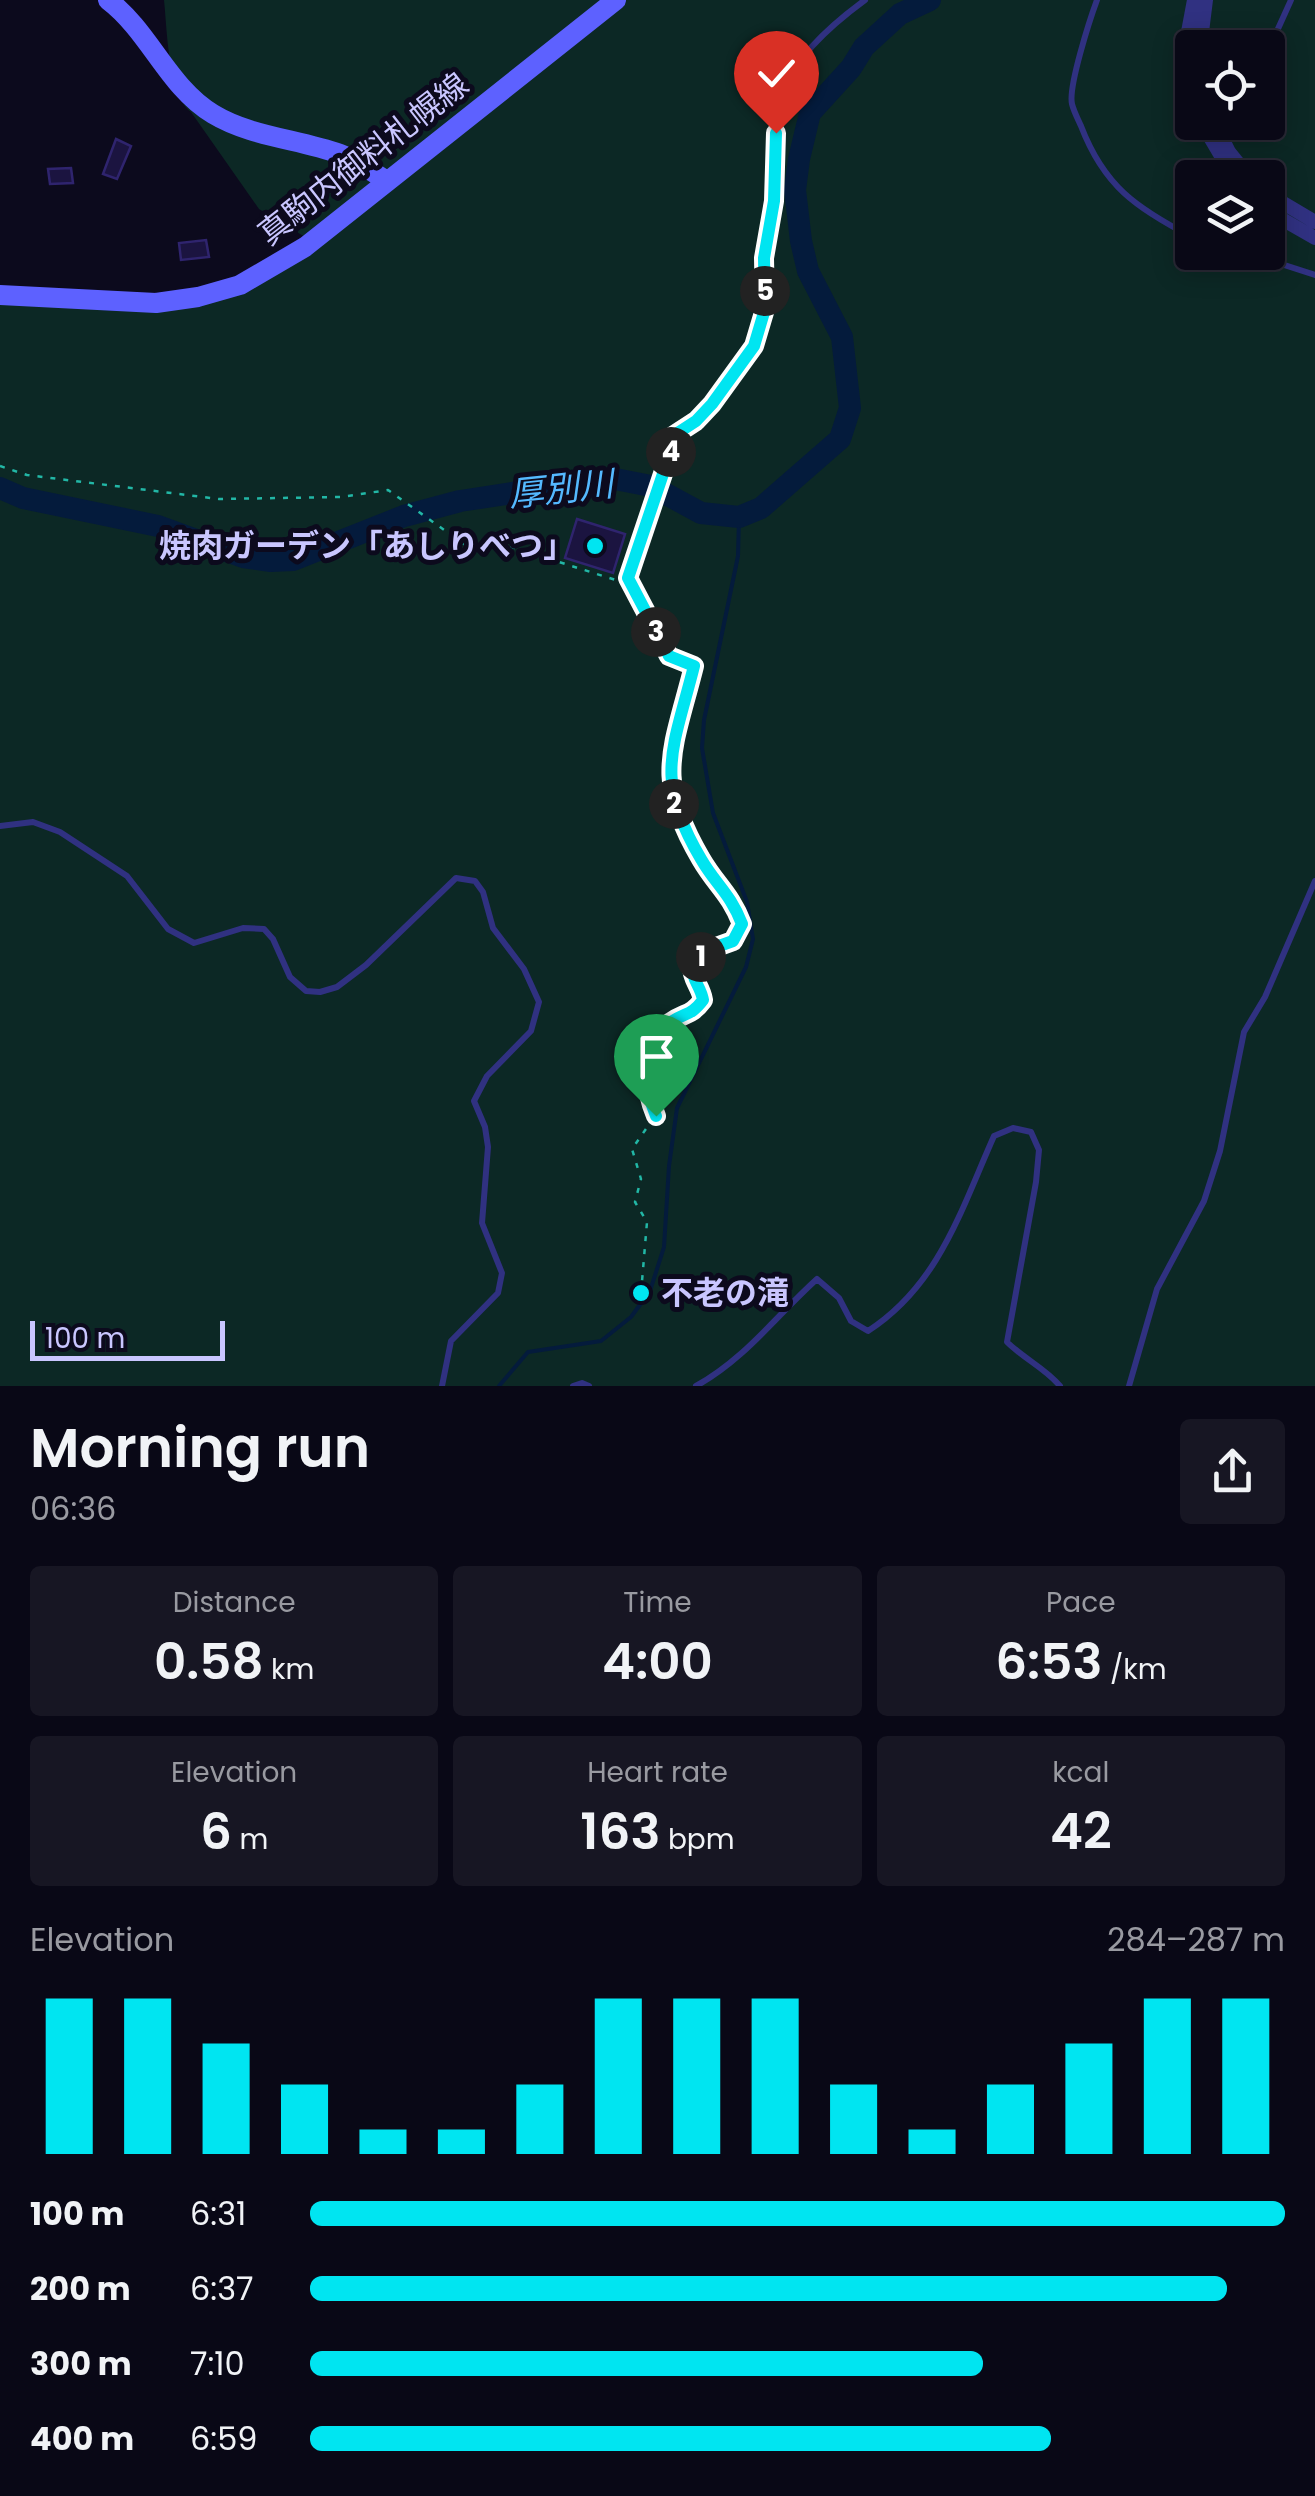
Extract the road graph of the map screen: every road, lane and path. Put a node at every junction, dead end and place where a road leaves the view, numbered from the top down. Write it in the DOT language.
graph roads {
  1 [pos="108,0"];
  2 [pos="616,0"];
  3 [pos="865,0"];
  4 [pos="1098,0"];
  5 [pos="1194,0"];
  6 [pos="1206,0"];
  7 [pos="1291,0"];
  8 [pos="1188,30"];
  9 [pos="1202,30"];
  10 [pos="1277,30"];
  11 [pos="388,181"];
  12 [pos="1285,204"];
  13 [pos="1285,220"];
  14 [pos="1315,222"];
  15 [pos="1175,227"];
  16 [pos="1315,238"];
  17 [pos="1285,265"];
  18 [pos="1315,275"];
  19 [pos="0,295"];
  20 [pos="673,436"];
  21 [pos="0,466"];
  22 [pos="640,543"];
  23 [pos="628,578"];
  24 [pos="0,826"];
  25 [pos="1315,881"];
  26 [pos="640,1293"];
  27 [pos="442,1386"];
  28 [pos="573,1386"];
  29 [pos="588,1386"];
  30 [pos="696,1386"];
  31 [pos="1060,1386"];
  32 [pos="1129,1386"];
  1 -- 11 [label="main road"];
  2 -- 11 [label="main road, 真駒内御料札幌線"];
  3 -- 20 [label="lane"];
  4 -- 15 [label="lane"];
  5 -- 8 [label="street"];
  6 -- 9 [label="street"];
  7 -- 10 [label="lane"];
  11 -- 19 [label="main road, 真駒内御料札幌線"];
  12 -- 14 [label="street"];
  13 -- 16 [label="street"];
  17 -- 18 [label="lane"];
  20 -- 22 [label="street"];
  21 -- 23 [label="path"];
  22 -- 23 [label="path"];
  23 -- 26 [label="path"];
  24 -- 27 [label="lane"];
  25 -- 32 [label="lane"];
  28 -- 29 [label="lane"];
  30 -- 31 [label="lane"];
}
